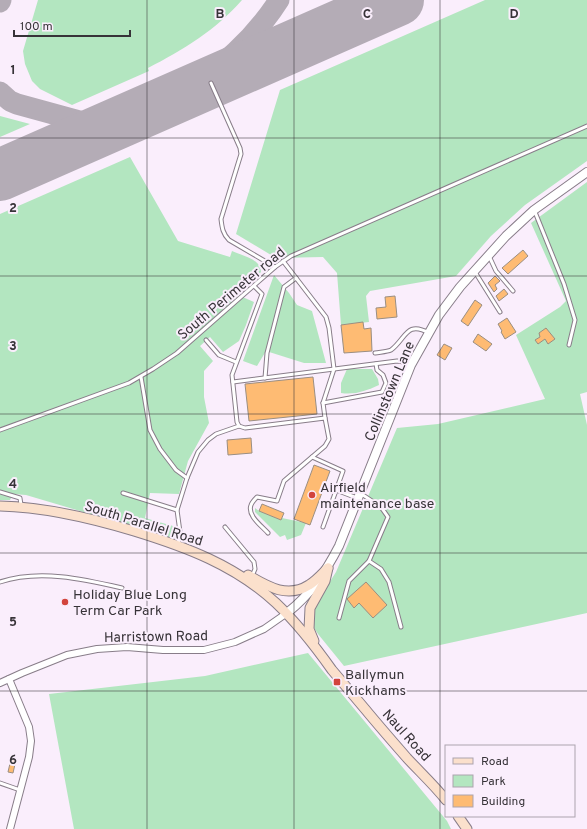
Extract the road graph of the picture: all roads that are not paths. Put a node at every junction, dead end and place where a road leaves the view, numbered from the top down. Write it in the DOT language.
graph roads {
  1 [pos="211,82"];
  2 [pos="587,126"];
  3 [pos="587,172"];
  4 [pos="534,210"];
  5 [pos="488,254"];
  6 [pos="283,261"];
  7 [pos="275,267"];
  8 [pos="474,270"];
  9 [pos="296,278"];
  10 [pos="254,286"];
  11 [pos="513,291"];
  12 [pos="500,312"];
  13 [pos="428,333"];
  14 [pos="206,340"];
  15 [pos="568,345"];
  16 [pos="375,353"];
  17 [pos="236,362"];
  18 [pos="376,364"];
  19 [pos="411,365"];
  20 [pos="334,369"];
  21 [pos="141,377"];
  22 [pos="265,378"];
  23 [pos="232,382"];
  24 [pos="323,403"];
  25 [pos="325,418"];
  26 [pos="239,426"];
  27 [pos="0,430"];
  28 [pos="312,457"];
  29 [pos="187,478"];
  30 [pos="336,490"];
  31 [pos="0,492"];
  32 [pos="123,493"];
  33 [pos="359,496"];
  34 [pos="0,506"];
  35 [pos="21,508"];
  36 [pos="178,510"];
  37 [pos="225,527"];
  38 [pos="323,527"];
  39 [pos="268,533"];
  40 [pos="178,545"];
  41 [pos="369,561"];
  42 [pos="224,566"];
  43 [pos="328,568"];
  44 [pos="252,577"];
  45 [pos="0,582"];
  46 [pos="122,588"];
  47 [pos="287,613"];
  48 [pos="339,618"];
  49 [pos="401,627"];
  50 [pos="317,648"];
  51 [pos="9,679"];
  52 [pos="0,683"];
  53 [pos="0,783"];
  54 [pos="20,790"];
  55 [pos="445,799"];
  56 [pos="459,817"];
  57 [pos="10,829"];
  58 [pos="467,829"];
  1 -- 7 [label="lane"];
  2 -- 6 [label="lane, South Perimeter road"];
  3 -- 4 [label="street, Collinstown Lane"];
  4 -- 5 [label="street, Collinstown Lane"];
  4 -- 15 [label="lane"];
  5 -- 8 [label="street, Collinstown Lane"];
  5 -- 11 [label="lane"];
  6 -- 7 [label="lane, South Perimeter road"];
  6 -- 9 [label="lane"];
  7 -- 10 [label="lane, South Perimeter road"];
  8 -- 12 [label="lane"];
  8 -- 13 [label="street, Collinstown Lane"];
  9 -- 20 [label="lane"];
  9 -- 22 [label="lane"];
  10 -- 17 [label="lane"];
  10 -- 21 [label="lane, South Perimeter road"];
  13 -- 16 [label="lane"];
  13 -- 19 [label="street, Collinstown Lane"];
  14 -- 17 [label="lane"];
  17 -- 23 [label="lane"];
  18 -- 19 [label="lane"];
  18 -- 20 [label="lane"];
  18 -- 24 [label="lane"];
  19 -- 33 [label="street, Collinstown Lane"];
  20 -- 22 [label="lane"];
  20 -- 24 [label="lane"];
  21 -- 27 [label="lane, South Perimeter road"];
  21 -- 29 [label="lane"];
  22 -- 23 [label="lane"];
  23 -- 26 [label="lane"];
  24 -- 25 [label="lane"];
  25 -- 26 [label="lane"];
  25 -- 28 [label="lane"];
  26 -- 29 [label="lane"];
  28 -- 30 [label="lane"];
  28 -- 39 [label="lane"];
  29 -- 36 [label="lane"];
  30 -- 33 [label="lane"];
  30 -- 38 [label="lane"];
  31 -- 35 [label="lane"];
  32 -- 36 [label="lane"];
  33 -- 41 [label="lane"];
  33 -- 43 [label="street, Collinstown Lane"];
  34 -- 35 [label="main road, South Parallel Road"];
  35 -- 40 [label="main road, South Parallel Road"];
  36 -- 40 [label="lane"];
  37 -- 44 [label="lane"];
  40 -- 42 [label="main road, South Parallel Road"];
  41 -- 48 [label="lane"];
  41 -- 49 [label="lane"];
  42 -- 44 [label="main road"];
  42 -- 47 [label="main road, South Parallel Road"];
  43 -- 44 [label="main road"];
  43 -- 47 [label="street, Collinstown Lane"];
  43 -- 50 [label="main road"];
  45 -- 46 [label="lane"];
  47 -- 50 [label="main road, Naul Road"];
  47 -- 51 [label="street, Harristown Road"];
  50 -- 55 [label="main road, Naul Road"];
  51 -- 52 [label="street, Harristown Road"];
  51 -- 54 [label="street"];
  53 -- 54 [label="lane"];
  54 -- 57 [label="street"];
  56 -- 58 [label="main road"];
}
